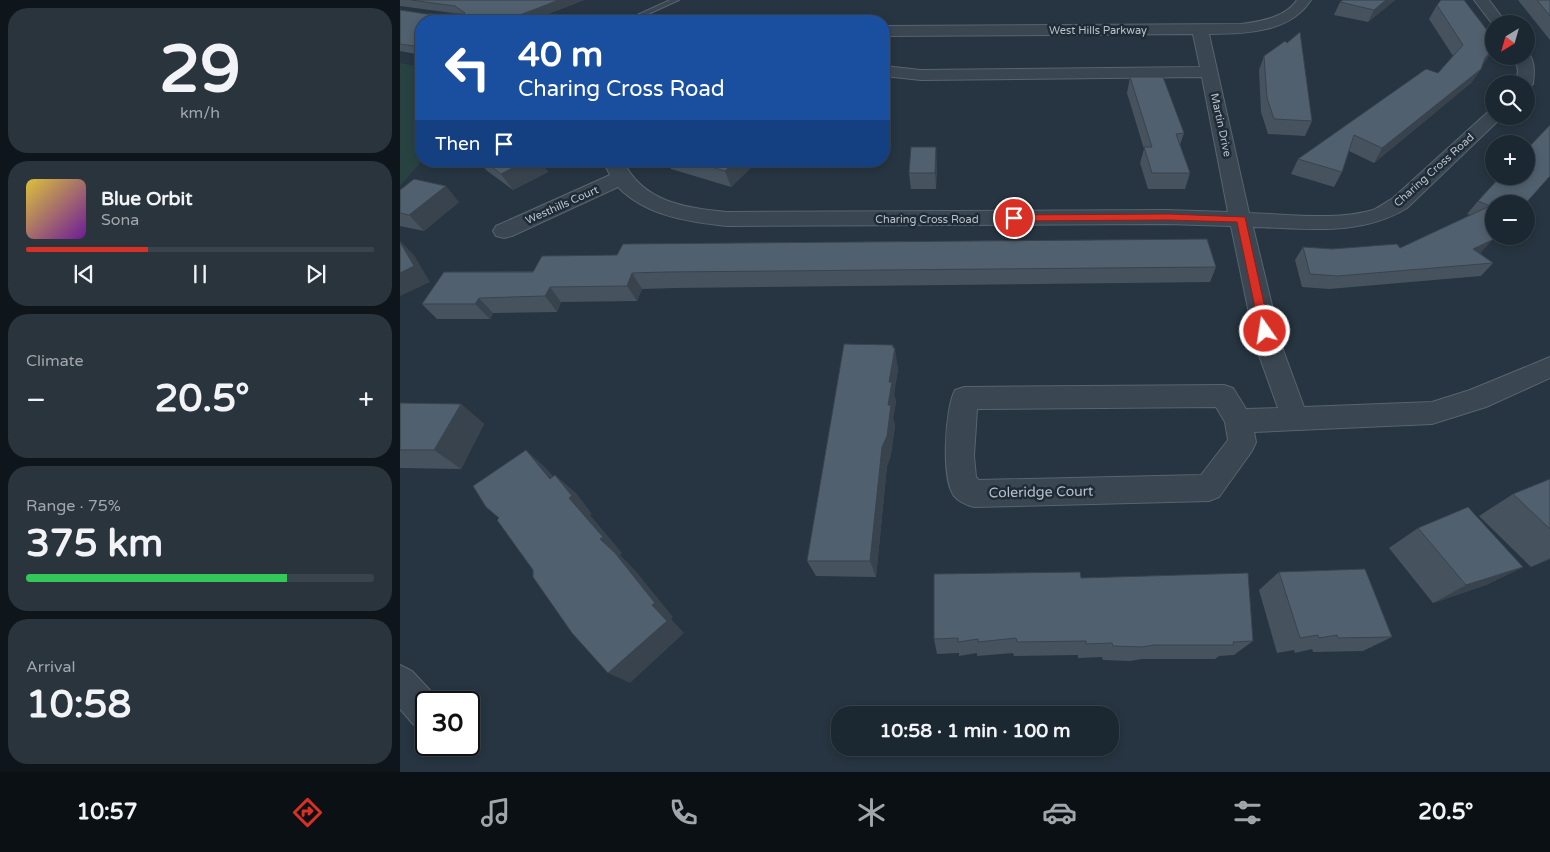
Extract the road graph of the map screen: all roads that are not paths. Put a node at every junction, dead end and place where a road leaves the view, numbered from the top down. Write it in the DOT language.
graph roads {
  1 [pos="676,0"];
  2 [pos="1304,0"];
  3 [pos="1480,0"];
  4 [pos="642,15"];
  5 [pos="1492,15"];
  6 [pos="1200,30"];
  7 [pos="890,31"];
  8 [pos="890,72"];
  9 [pos="1209,72"];
  10 [pos="1485,124"];
  11 [pos="617,170"];
  12 [pos="1242,220"];
  13 [pos="504,231"];
  14 [pos="1550,367"];
  15 [pos="1295,418"];
  16 [pos="1238,421"];
  17 [pos="400,683"];
  18 [pos="415,699"];
  1 -- 4 [label="lane"];
  2 -- 6 [label="street, West Hills Parkway"];
  3 -- 5 [label="street"];
  6 -- 7 [label="street, West Hills Parkway"];
  6 -- 9 [label="street, Martin Drive"];
  8 -- 9 [label="street"];
  9 -- 12 [label="street, Martin Drive"];
  10 -- 12 [label="street, Charing Cross Road"];
  11 -- 12 [label="street, Charing Cross Road"];
  11 -- 13 [label="street, Westhills Court"];
  12 -- 15 [label="street, Martin Drive"];
  14 -- 15 [label="street"];
  15 -- 16 [label="street"];
  16 -- 16 [label="street, Coleridge Court"];
  17 -- 18 [label="street"];
}
